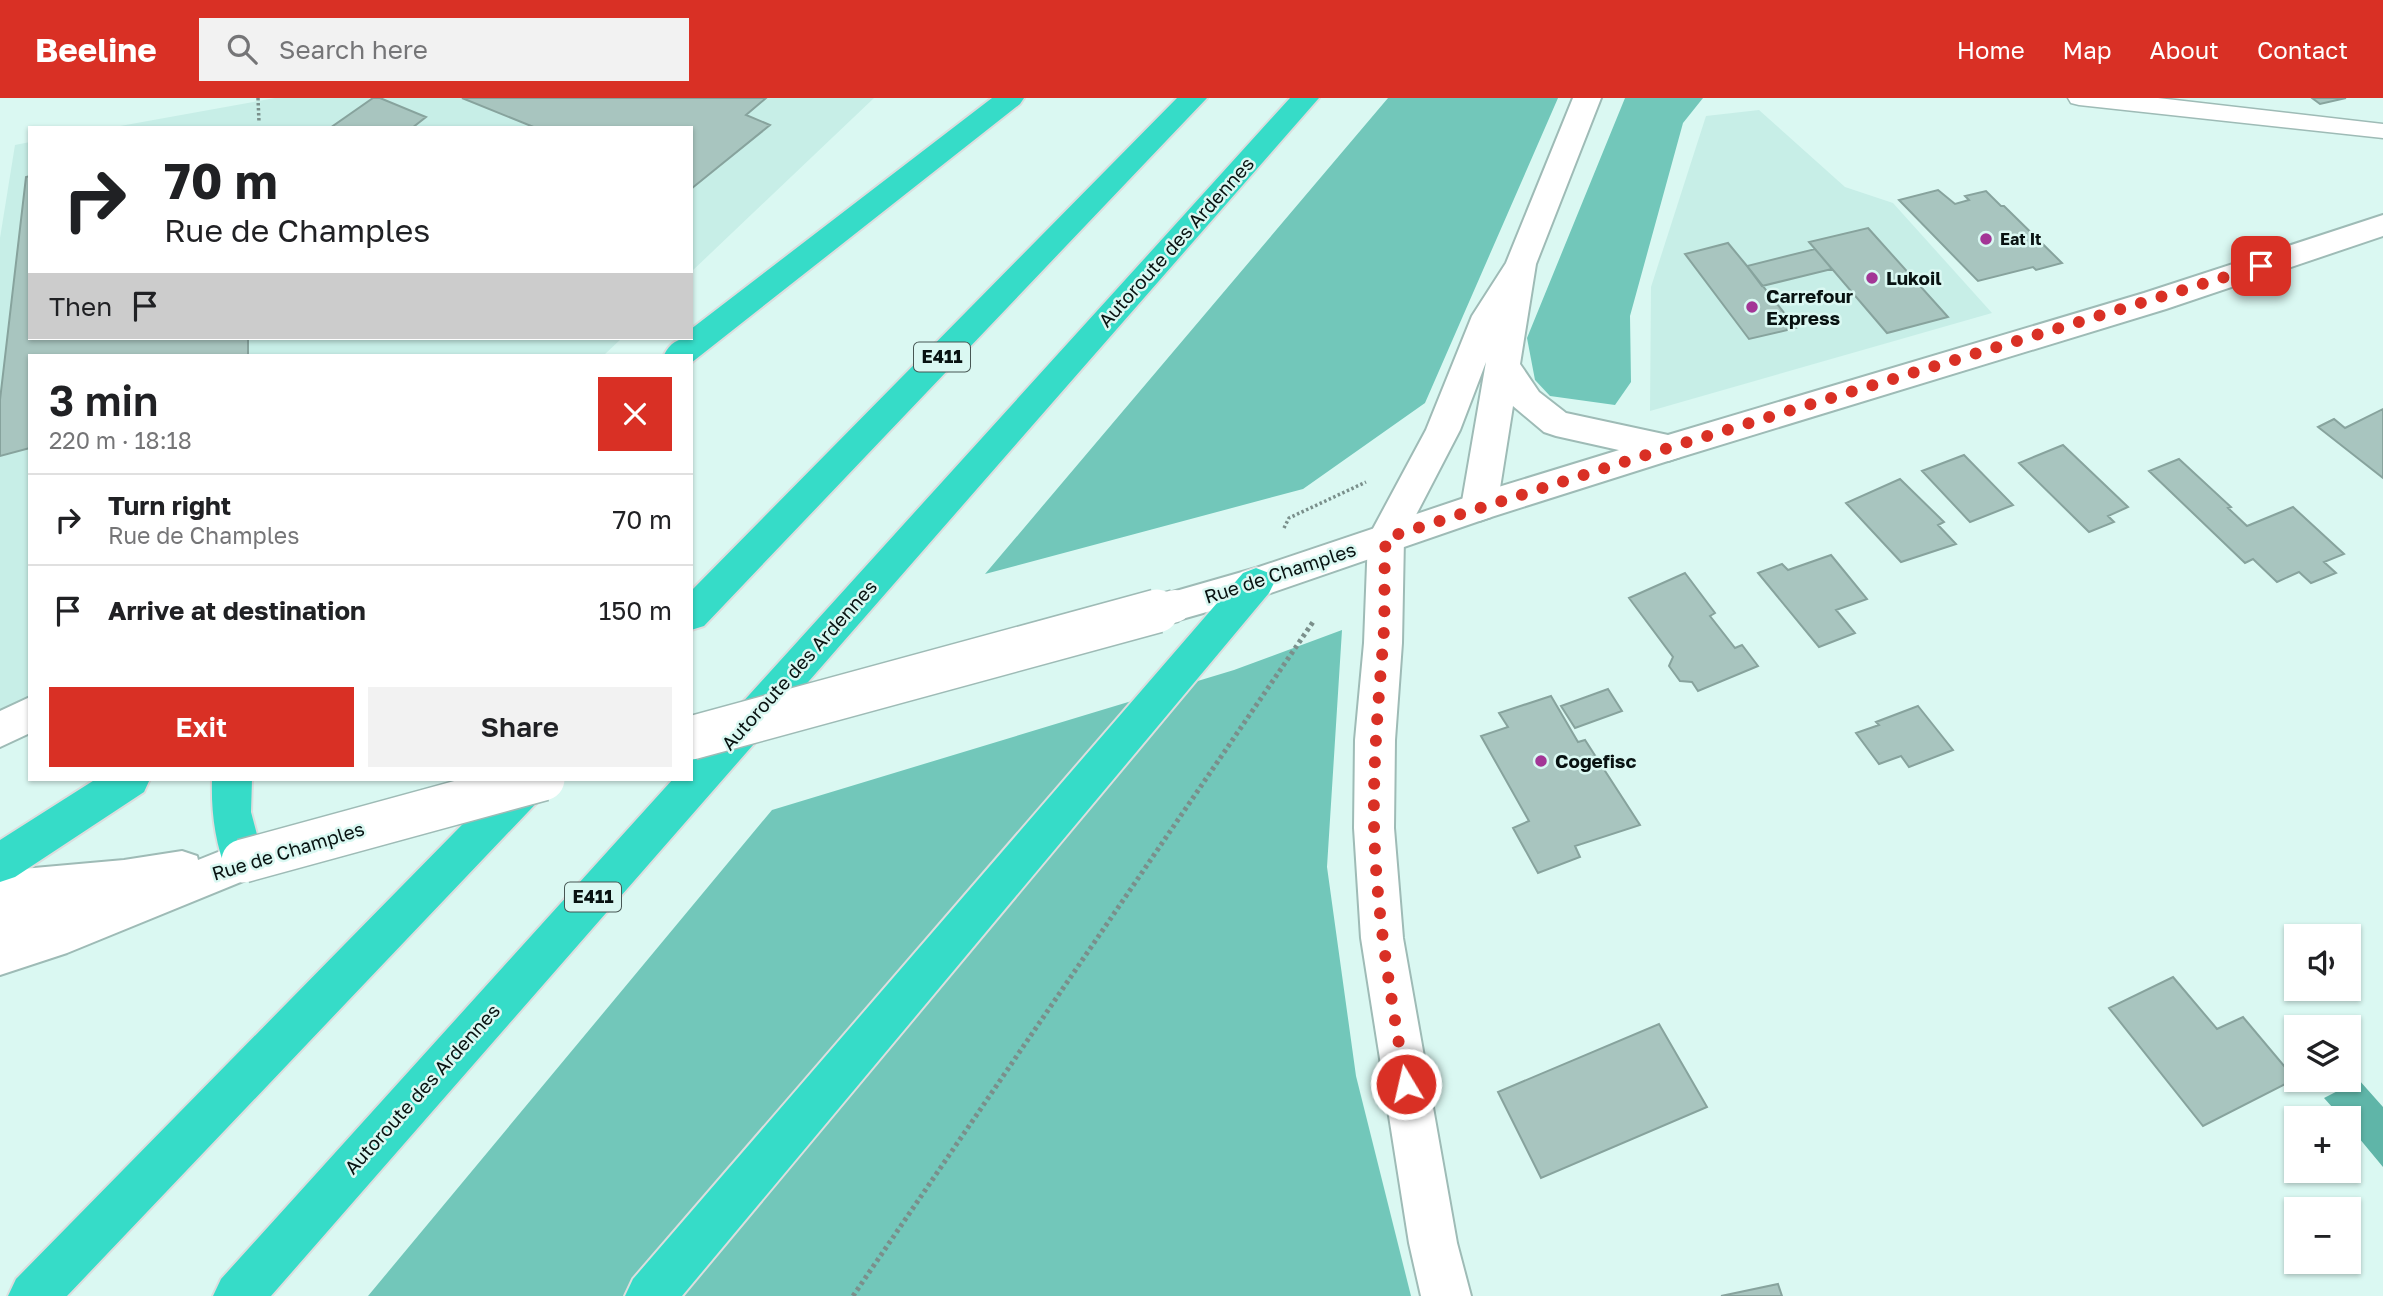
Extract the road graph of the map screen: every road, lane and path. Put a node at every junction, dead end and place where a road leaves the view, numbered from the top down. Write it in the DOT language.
graph roads {
  1 [pos="258,98"];
  2 [pos="1010,98"];
  3 [pos="1193,98"];
  4 [pos="1305,98"];
  5 [pos="1587,98"];
  6 [pos="2079,98"];
  7 [pos="259,122"];
  8 [pos="2383,131"];
  9 [pos="2383,225"];
  10 [pos="1521,264"];
  11 [pos="681,354"];
  12 [pos="1502,362"];
  13 [pos="1668,448"];
  14 [pos="1479,507"];
  15 [pos="1386,538"];
  16 [pos="1256,583"];
  17 [pos="693,613"];
  18 [pos="1312,622"];
  19 [pos="28,715"];
  20 [pos="0,730"];
  21 [pos="693,737"];
  22 [pos="127,781"];
  23 [pos="232,781"];
  24 [pos="531,781"];
  25 [pos="536,781"];
  26 [pos="243,861"];
  27 [pos="0,863"];
  28 [pos="124,879"];
  29 [pos="0,891"];
  30 [pos="0,922"];
  31 [pos="0,954"];
  32 [pos="33,1296"];
  33 [pos="237,1296"];
  34 [pos="650,1296"];
  35 [pos="853,1296"];
  36 [pos="1446,1296"];
  1 -- 7 [label="path"];
  2 -- 11 [label="highway"];
  3 -- 17 [label="highway, E411"];
  4 -- 33 [label="highway, Autoroute des Ardennes / E411"];
  5 -- 10 [label="main road"];
  6 -- 8 [label="lane"];
  9 -- 13 [label="main road, Rue de Champles"];
  10 -- 12 [label="main road"];
  10 -- 15 [label="main road"];
  12 -- 13 [label="main road"];
  12 -- 14 [label="main road"];
  13 -- 14 [label="main road, Rue de Champles"];
  14 -- 15 [label="main road, Rue de Champles"];
  15 -- 16 [label="main road, Rue de Champles"];
  15 -- 36 [label="main road"];
  16 -- 21 [label="main road, Rue de Champles, bridge"];
  16 -- 34 [label="highway"];
  18 -- 35 [label="path"];
  19 -- 20 [label="main road"];
  22 -- 27 [label="highway"];
  23 -- 26 [label="highway"];
  24 -- 32 [label="highway"];
  25 -- 26 [label="main road, Rue de Champles, bridge"];
  26 -- 28 [label="main road"];
  26 -- 31 [label="main road, Rue de Champles"];
  28 -- 29 [label="main road"];
  28 -- 30 [label="main road"];
}
